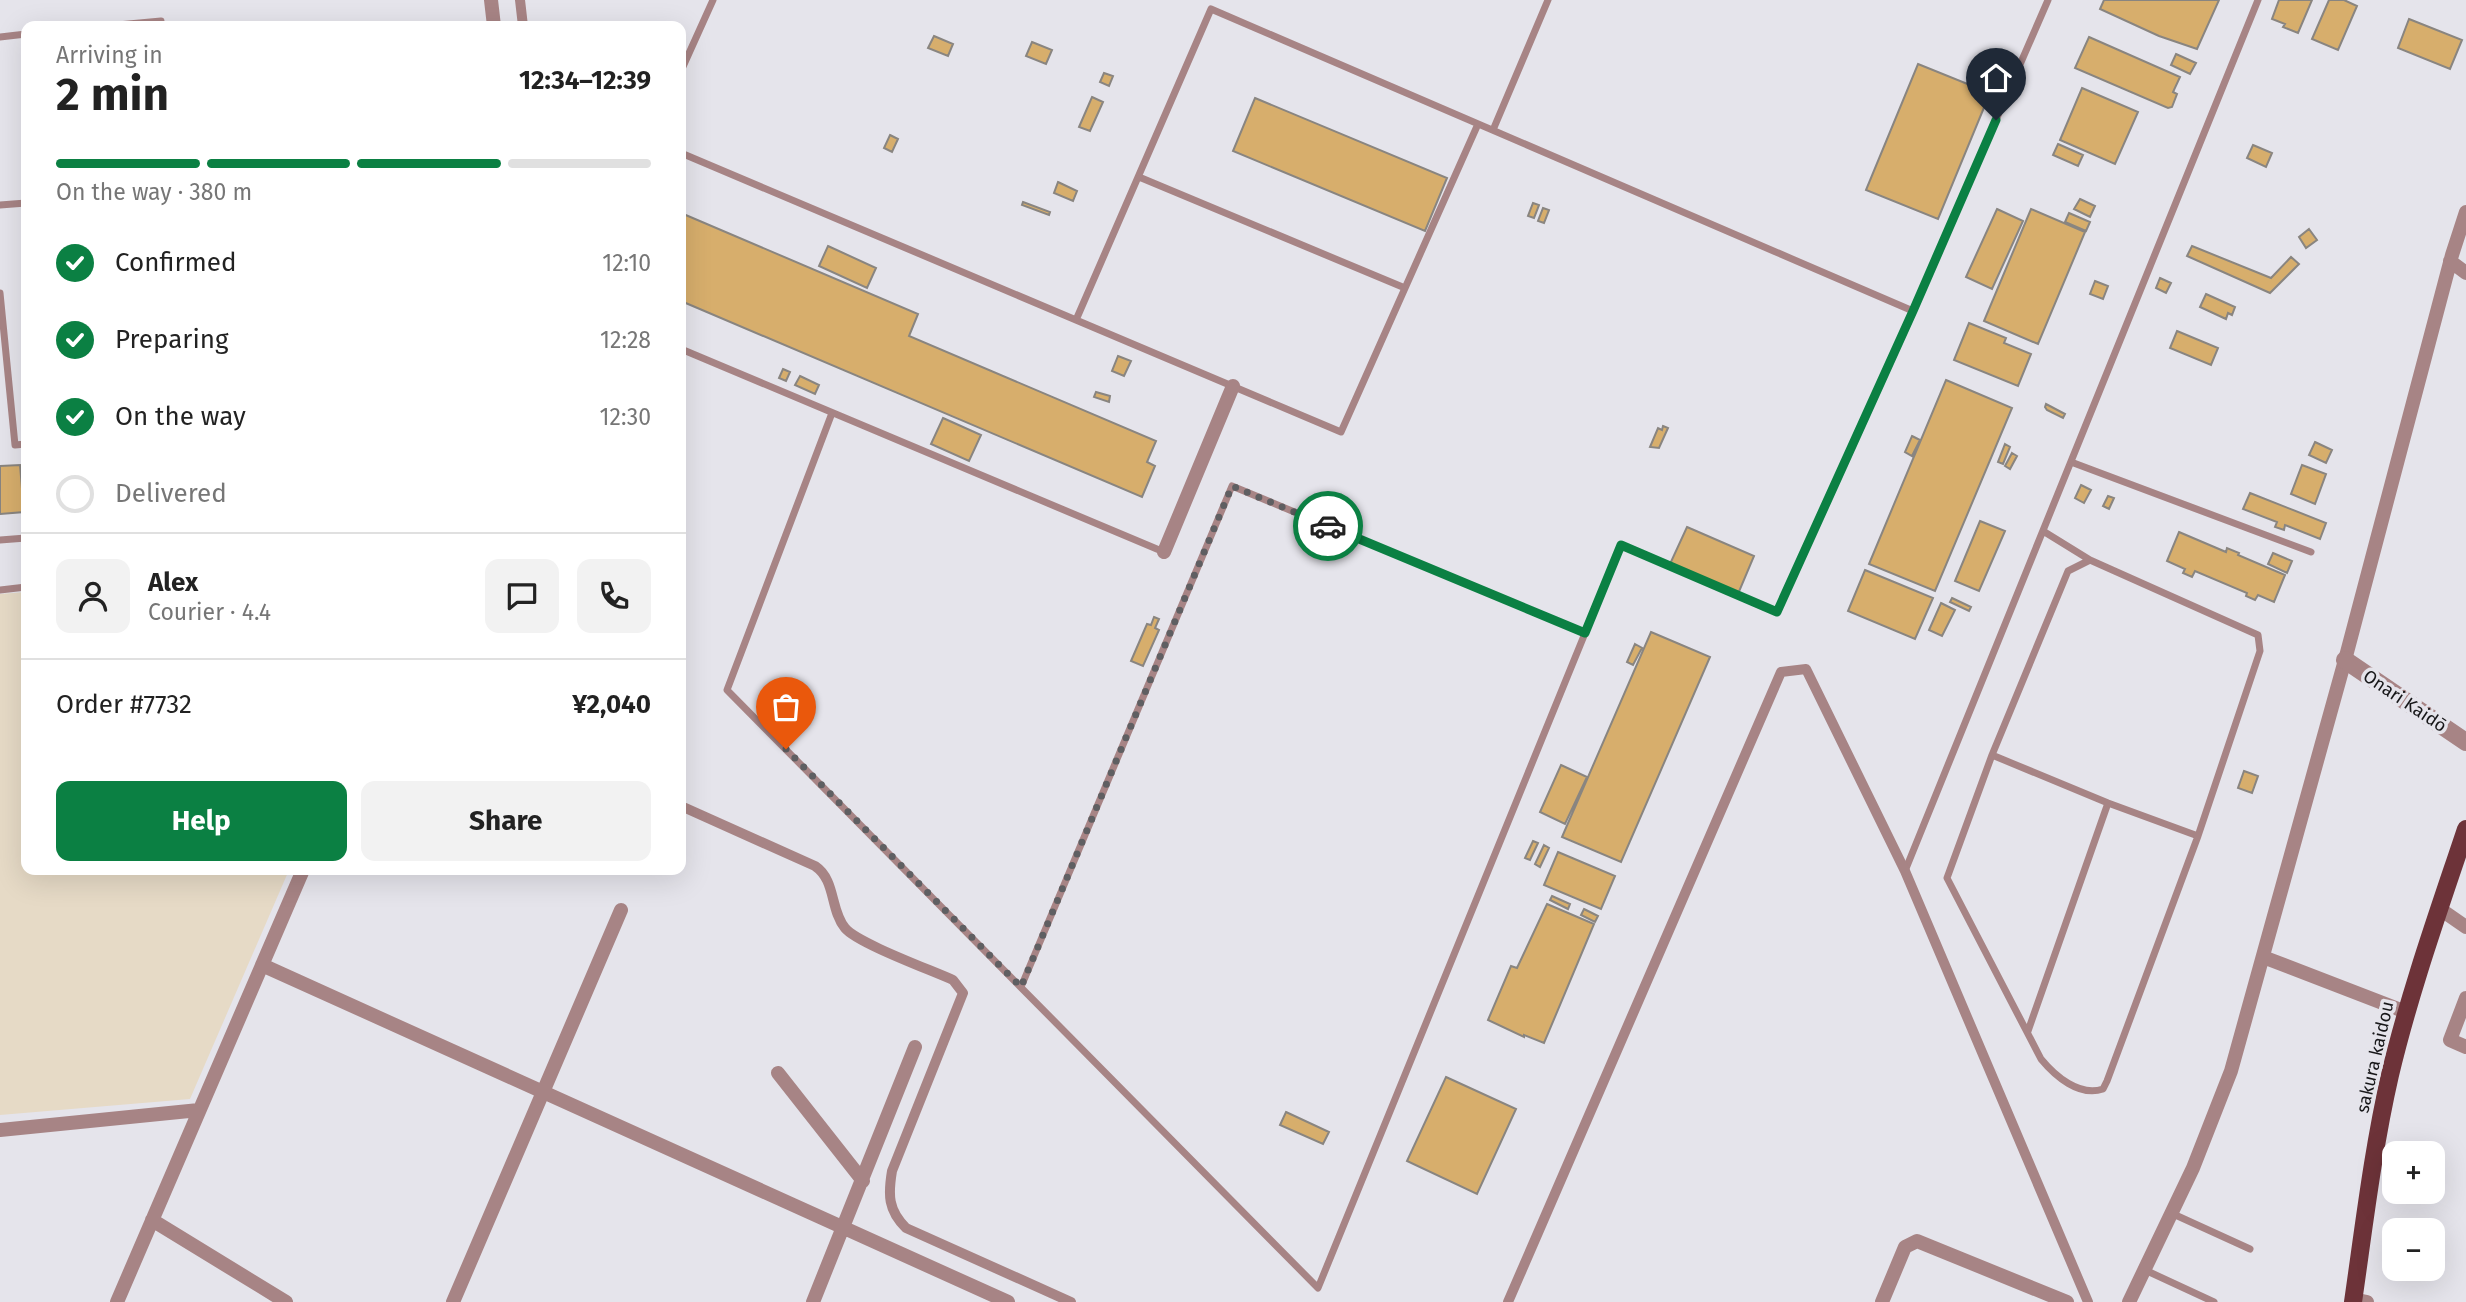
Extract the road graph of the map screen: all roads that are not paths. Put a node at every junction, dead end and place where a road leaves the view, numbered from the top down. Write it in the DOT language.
graph roads {
  1 [pos="491,0"];
  2 [pos="520,0"];
  3 [pos="713,0"];
  4 [pos="1548,0"];
  5 [pos="2048,0"];
  6 [pos="2258,0"];
  7 [pos="493,21"];
  8 [pos="522,21"];
  9 [pos="21,35"];
  10 [pos="0,37"];
  11 [pos="686,60"];
  12 [pos="1478,124"];
  13 [pos="1493,130"];
  14 [pos="686,155"];
  15 [pos="1139,177"];
  16 [pos="21,203"];
  17 [pos="0,205"];
  18 [pos="2466,212"];
  19 [pos="2450,261"];
  20 [pos="2466,273"];
  21 [pos="1405,288"];
  22 [pos="0,293"];
  23 [pos="1913,311"];
  24 [pos="1076,320"];
  25 [pos="686,351"];
  26 [pos="1233,386"];
  27 [pos="832,413"];
  28 [pos="21,444"];
  29 [pos="2071,462"];
  30 [pos="2042,531"];
  31 [pos="21,538"];
  32 [pos="0,540"];
  33 [pos="1164,552"];
  34 [pos="2311,552"];
  35 [pos="2090,560"];
  36 [pos="21,588"];
  37 [pos="0,590"];
  38 [pos="1585,633"];
  39 [pos="2345,660"];
  40 [pos="2466,742"];
  41 [pos="1992,755"];
  42 [pos="2108,803"];
  43 [pos="686,808"];
  44 [pos="2466,829"];
  45 [pos="2199,836"];
  46 [pos="1905,871"];
  47 [pos="301,875"];
  48 [pos="2440,909"];
  49 [pos="621,910"];
  50 [pos="2466,927"];
  51 [pos="2263,957"];
  52 [pos="262,965"];
  53 [pos="1021,987"];
  54 [pos="2466,998"];
  55 [pos="2406,1012"];
  56 [pos="2028,1031"];
  57 [pos="915,1047"];
  58 [pos="2466,1047"];
  59 [pos="778,1073"];
  60 [pos="542,1092"];
  61 [pos="199,1110"];
  62 [pos="0,1130"];
  63 [pos="863,1181"];
  64 [pos="2171,1213"];
  65 [pos="152,1220"];
  66 [pos="844,1228"];
  67 [pos="2250,1249"];
  68 [pos="2144,1269"];
  69 [pos="2358,1301"];
  70 [pos="117,1302"];
  71 [pos="286,1302"];
  72 [pos="453,1302"];
  73 [pos="813,1302"];
  74 [pos="1008,1302"];
  75 [pos="1072,1302"];
  76 [pos="1508,1302"];
  77 [pos="1882,1302"];
  78 [pos="2067,1302"];
  79 [pos="2088,1302"];
  80 [pos="2129,1302"];
  81 [pos="2214,1302"];
  1 -- 7 [label="street"];
  2 -- 8 [label="street"];
  3 -- 11 [label="lane"];
  4 -- 13 [label="lane"];
  5 -- 23 [label="lane"];
  6 -- 29 [label="lane"];
  9 -- 10 [label="lane"];
  12 -- 13 [label="lane"];
  12 -- 15 [label="lane"];
  12 -- 21 [label="lane"];
  13 -- 23 [label="lane"];
  14 -- 24 [label="lane"];
  15 -- 21 [label="lane"];
  15 -- 24 [label="lane"];
  16 -- 17 [label="lane"];
  18 -- 19 [label="street"];
  19 -- 20 [label="street"];
  19 -- 39 [label="street"];
  21 -- 26 [label="lane"];
  22 -- 28 [label="lane"];
  23 -- 38 [label="lane"];
  24 -- 26 [label="lane"];
  25 -- 27 [label="lane"];
  26 -- 33 [label="street"];
  27 -- 33 [label="lane"];
  27 -- 53 [label="lane"];
  29 -- 30 [label="lane"];
  29 -- 34 [label="lane"];
  30 -- 35 [label="lane"];
  30 -- 46 [label="lane"];
  31 -- 32 [label="lane"];
  35 -- 41 [label="lane"];
  35 -- 45 [label="lane"];
  36 -- 37 [label="lane"];
  38 -- 53 [label="lane"];
  38 -- 53 [label="lane"];
  39 -- 40 [label="street, Onari Kaidō"];
  39 -- 51 [label="street"];
  41 -- 42 [label="lane"];
  41 -- 56 [label="lane"];
  42 -- 45 [label="lane"];
  42 -- 56 [label="lane"];
  43 -- 75 [label="street"];
  44 -- 48 [label="main road, sakura kaidou"];
  45 -- 56 [label="lane"];
  46 -- 76 [label="street"];
  46 -- 79 [label="street"];
  47 -- 52 [label="street"];
  48 -- 50 [label="street"];
  48 -- 55 [label="main road, sakura kaidou"];
  49 -- 60 [label="street"];
  51 -- 55 [label="street"];
  51 -- 64 [label="street"];
  52 -- 60 [label="street"];
  52 -- 61 [label="street"];
  54 -- 58 [label="street"];
  55 -- 69 [label="main road, sakura kaidou"];
  57 -- 63 [label="street"];
  59 -- 63 [label="street"];
  60 -- 66 [label="street"];
  60 -- 72 [label="street"];
  61 -- 62 [label="street"];
  61 -- 65 [label="street"];
  63 -- 66 [label="street"];
  64 -- 67 [label="lane"];
  64 -- 68 [label="street"];
  65 -- 70 [label="street"];
  65 -- 71 [label="street"];
  66 -- 73 [label="street"];
  66 -- 74 [label="street"];
  68 -- 80 [label="street"];
  68 -- 81 [label="lane"];
  77 -- 78 [label="street"];
}
